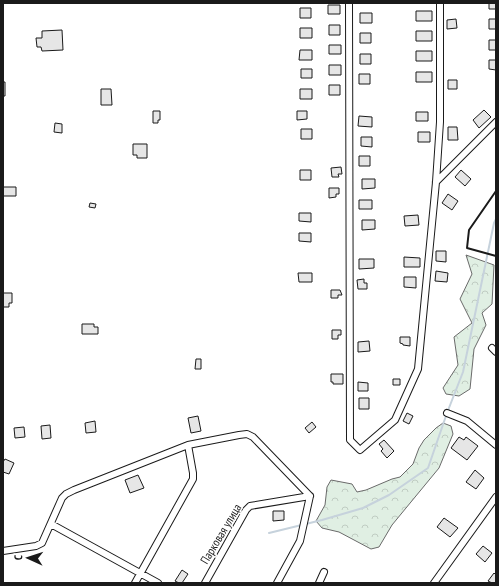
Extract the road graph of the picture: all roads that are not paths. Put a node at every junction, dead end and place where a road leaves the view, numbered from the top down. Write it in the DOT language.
graph roads {
  1 [pos="349,3"];
  2 [pos="440,3"];
  3 [pos="496,122"];
  4 [pos="436,182"];
  5 [pos="447,413"];
  6 [pos="188,445"];
  7 [pos="496,445"];
  8 [pos="310,496"];
  9 [pos="496,497"];
  10 [pos="51,524"];
  11 [pos="3,552"];
  12 [pos="324,572"];
  13 [pos="140,574"];
  14 [pos="135,583"];
  15 [pos="158,583"];
  16 [pos="205,583"];
  17 [pos="277,583"];
  18 [pos="318,583"];
  19 [pos="434,583"];
  1 -- 4 [label="street"];
  2 -- 4 [label="street"];
  3 -- 4 [label="street"];
  5 -- 7 [label="street"];
  6 -- 8 [label="street"];
  6 -- 10 [label="street"];
  6 -- 13 [label="street"];
  8 -- 16 [label="street, Парковая улица"];
  8 -- 17 [label="street"];
  9 -- 19 [label="street"];
  10 -- 11 [label="street"];
  10 -- 13 [label="street"];
  12 -- 18 [label="street"];
  13 -- 14 [label="street"];
  13 -- 15 [label="street"];
}
